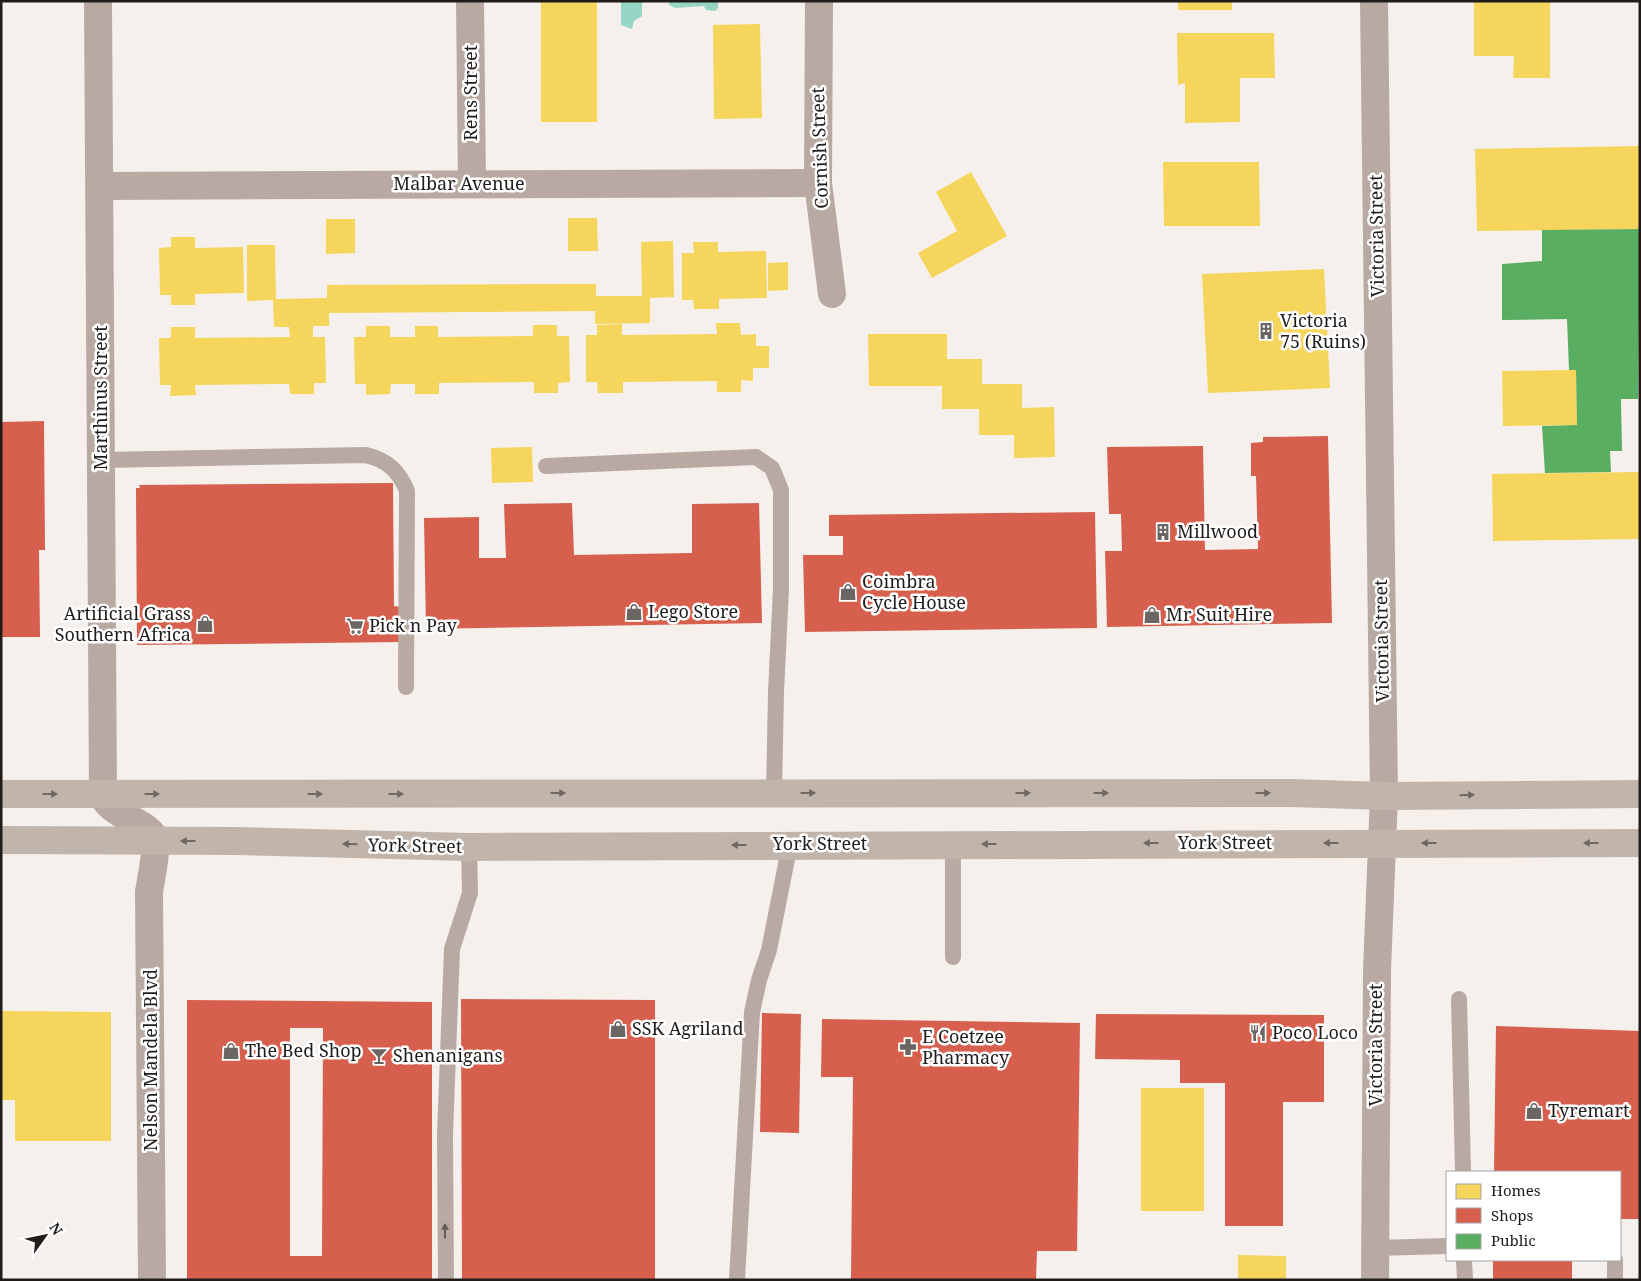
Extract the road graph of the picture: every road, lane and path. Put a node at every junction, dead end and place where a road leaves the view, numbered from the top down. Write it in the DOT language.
graph roads {
  1 [pos="98,1"];
  2 [pos="470,1"];
  3 [pos="819,1"];
  4 [pos="1374,1"];
  5 [pos="818,183"];
  6 [pos="472,184"];
  7 [pos="100,186"];
  8 [pos="832,294"];
  9 [pos="101,460"];
  10 [pos="546,466"];
  11 [pos="406,687"];
  12 [pos="774,793"];
  13 [pos="1,794"];
  14 [pos="103,794"];
  15 [pos="1640,794"];
  16 [pos="1384,796"];
  17 [pos="1,840"];
  18 [pos="155,841"];
  19 [pos="1380,843"];
  20 [pos="790,844"];
  21 [pos="953,844"];
  22 [pos="1639,846"];
  23 [pos="469,847"];
  24 [pos="953,957"];
  25 [pos="1459,1000"];
  26 [pos="1463,1171"];
  27 [pos="1446,1246"];
  28 [pos="1375,1248"];
  29 [pos="1464,1261"];
  30 [pos="1615,1261"];
  31 [pos="152,1280"];
  32 [pos="446,1280"];
  33 [pos="737,1280"];
  34 [pos="1375,1280"];
  35 [pos="1465,1280"];
  36 [pos="1615,1280"];
  1 -- 7 [label="street, Marthinus Street"];
  2 -- 6 [label="street, Rens Street"];
  3 -- 5 [label="street, Cornish Street"];
  4 -- 16 [label="street, Victoria Street"];
  5 -- 6 [label="street, Malbar Avenue"];
  5 -- 8 [label="street, Cornish Street"];
  6 -- 7 [label="street, Malbar Avenue"];
  7 -- 9 [label="street, Marthinus Street"];
  9 -- 11 [label="lane"];
  9 -- 14 [label="street, Marthinus Street"];
  10 -- 12 [label="lane"];
  14 -- 12 [label="main road, one-way"];
  12 -- 16 [label="main road, one-way"];
  13 -- 14 [label="main road, one-way"];
  14 -- 18 [label="street"];
  16 -- 15 [label="main road, one-way"];
  16 -- 19 [label="street, Victoria Street"];
  17 -- 18 [label="main road, York Street"];
  23 -- 18 [label="main road, York Street, one-way"];
  18 -- 31 [label="street, Nelson Mandela Blvd"];
  19 -- 21 [label="main road, York Street, one-way"];
  22 -- 19 [label="main road, York Street, one-way"];
  19 -- 28 [label="street, Victoria Street"];
  20 -- 21 [label="main road, York Street"];
  20 -- 23 [label="main road, York Street, one-way"];
  20 -- 33 [label="lane"];
  21 -- 24 [label="lane"];
  32 -- 23 [label="lane, one-way"];
  25 -- 26 [label="lane"];
  27 -- 28 [label="lane"];
  28 -- 34 [label="street, Victoria Street"];
  29 -- 35 [label="lane"];
  30 -- 36 [label="lane"];
}
